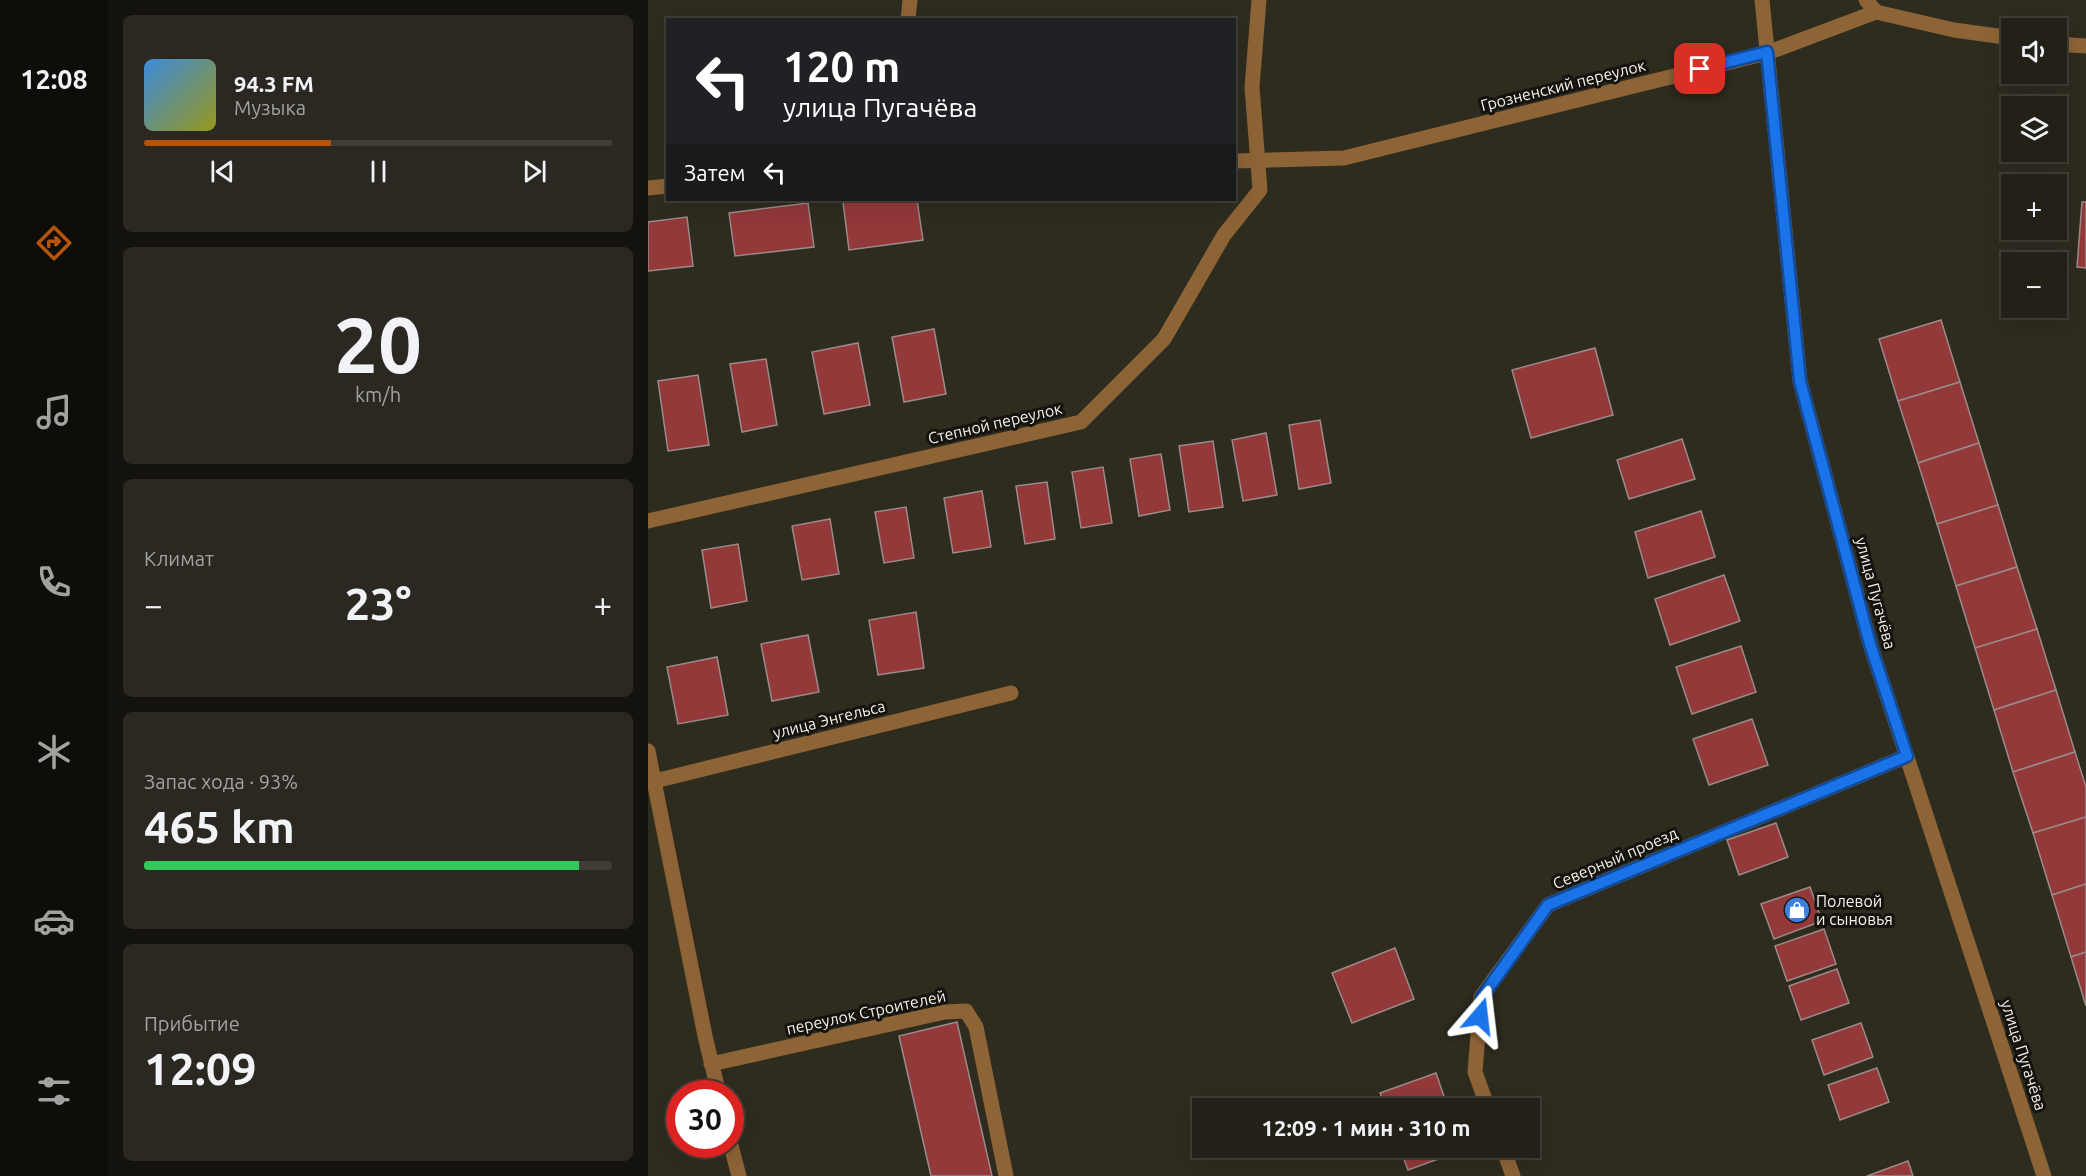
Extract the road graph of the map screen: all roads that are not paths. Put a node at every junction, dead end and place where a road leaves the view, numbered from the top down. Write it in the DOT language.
graph roads {
  1 [pos="910,0"];
  2 [pos="1259,0"];
  3 [pos="1762,0"];
  4 [pos="1870,6"];
  5 [pos="908,18"];
  6 [pos="2001,36"];
  7 [pos="2067,45"];
  8 [pos="2086,46"];
  9 [pos="1767,52"];
  10 [pos="1258,160"];
  11 [pos="1236,161"];
  12 [pos="666,186"];
  13 [pos="648,188"];
  14 [pos="648,521"];
  15 [pos="1011,693"];
  16 [pos="648,751"];
  17 [pos="1907,756"];
  18 [pos="655,781"];
  19 [pos="711,1064"];
  20 [pos="715,1080"];
  21 [pos="1484,1098"];
  22 [pos="734,1158"];
  23 [pos="1507,1158"];
  24 [pos="739,1176"];
  25 [pos="1006,1176"];
  26 [pos="1513,1176"];
  27 [pos="2044,1176"];
  1 -- 5 [label="street"];
  2 -- 10 [label="street, Степной переулок"];
  3 -- 9 [label="street, улица Пугачёва"];
  4 -- 6 [label="street, Грозненский переулок"];
  4 -- 9 [label="street, Грозненский переулок"];
  7 -- 8 [label="street"];
  9 -- 10 [label="street, Грозненский переулок"];
  9 -- 17 [label="street, улица Пугачёва"];
  10 -- 11 [label="street"];
  10 -- 14 [label="street, Степной переулок"];
  12 -- 13 [label="street"];
  15 -- 18 [label="street, улица Энгельса"];
  16 -- 18 [label="street"];
  17 -- 21 [label="street, Северный проезд"];
  17 -- 27 [label="street, улица Пугачёва"];
  18 -- 19 [label="street"];
  19 -- 20 [label="street"];
  19 -- 25 [label="street, переулок Строителей"];
  22 -- 24 [label="street"];
  23 -- 26 [label="street"];
}
